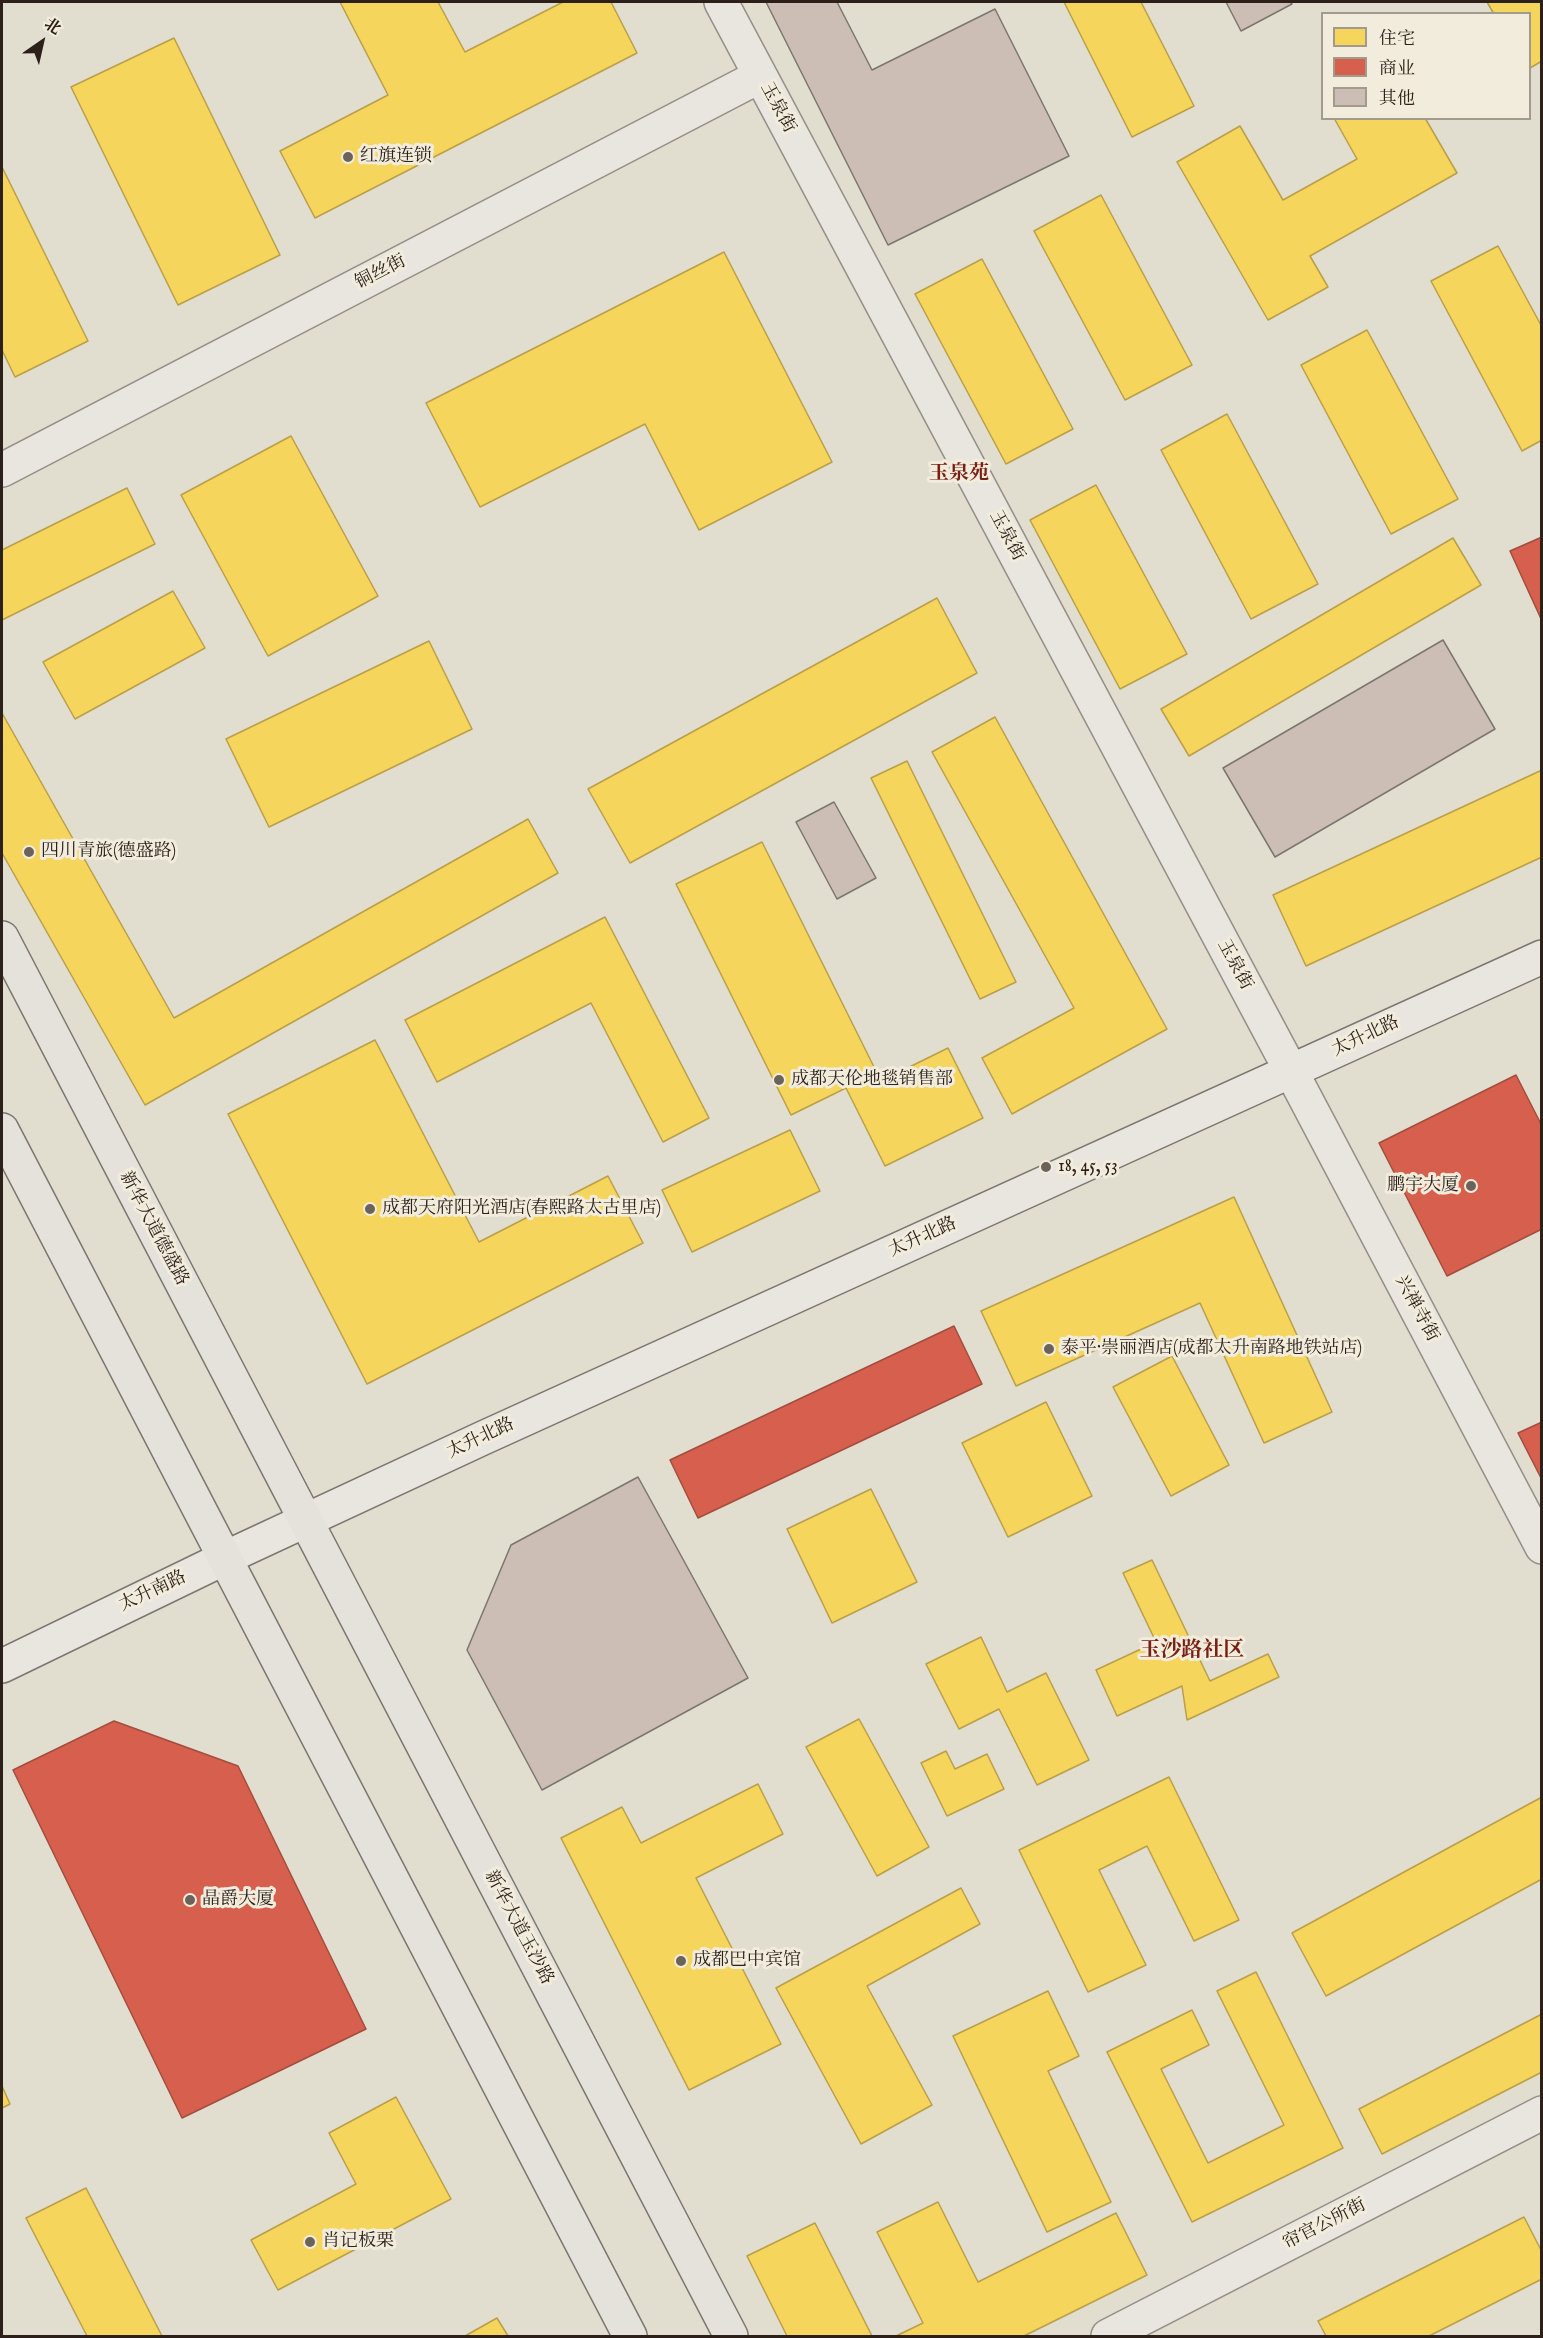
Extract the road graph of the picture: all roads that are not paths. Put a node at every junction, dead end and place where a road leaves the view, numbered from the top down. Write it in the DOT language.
graph roads {
  1 [pos="721,2"];
  2 [pos="760,76"];
  3 [pos="2,470"];
  4 [pos="2,938"];
  5 [pos="1542,957"];
  6 [pos="1291,1071"];
  7 [pos="2,1130"];
  8 [pos="305,1520"];
  9 [pos="1542,1547"];
  10 [pos="225,1558"];
  11 [pos="2,1666"];
  12 [pos="1542,2113"];
  13 [pos="630,2337"];
  14 [pos="731,2337"];
  15 [pos="1108,2337"];
  1 -- 2 [label="street, 玉泉街"];
  2 -- 3 [label="street, 铜丝街"];
  2 -- 6 [label="street, 玉泉街"];
  4 -- 8 [label="main road, 新华大道德盛路"];
  5 -- 6 [label="street, 太升北路"];
  6 -- 8 [label="street, 太升北路"];
  6 -- 9 [label="street, 兴禅寺街"];
  7 -- 10 [label="main road"];
  8 -- 10 [label="street, 太升南路"];
  8 -- 14 [label="main road, 新华大道玉沙路"];
  10 -- 11 [label="street, 太升南路"];
  10 -- 13 [label="main road"];
  12 -- 15 [label="street, 帘官公所街"];
}
